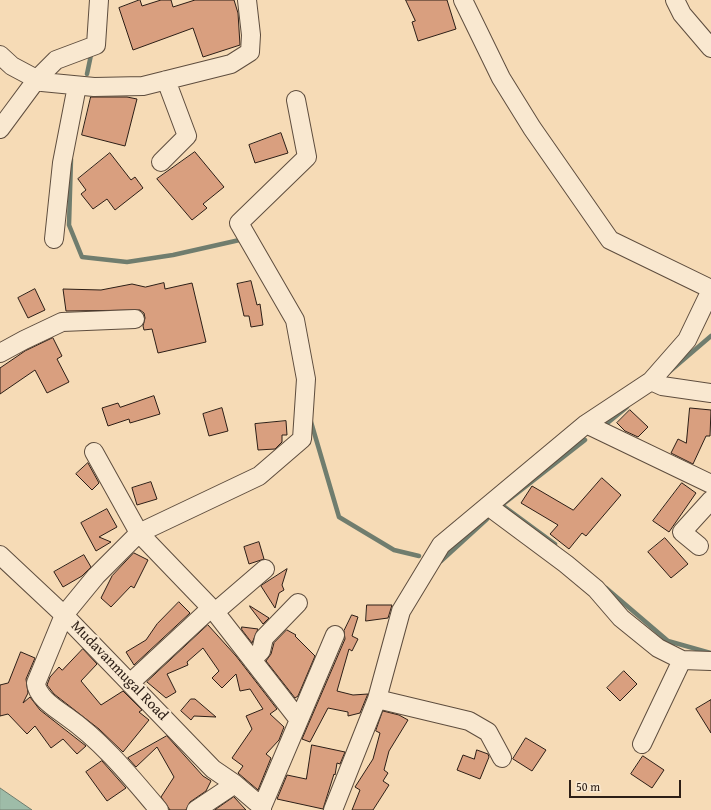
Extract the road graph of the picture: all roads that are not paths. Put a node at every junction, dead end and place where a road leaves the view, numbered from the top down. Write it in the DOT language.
graph roads {
  1 [pos="99,0"];
  2 [pos="247,0"];
  3 [pos="463,0"];
  4 [pos="675,0"];
  5 [pos="711,48"];
  6 [pos="0,55"];
  7 [pos="37,79"];
  8 [pos="166,80"];
  9 [pos="77,86"];
  10 [pos="296,100"];
  11 [pos="0,129"];
  12 [pos="161,162"];
  13 [pos="54,239"];
  14 [pos="711,289"];
  15 [pos="135,319"];
  16 [pos="0,353"];
  17 [pos="651,381"];
  18 [pos="711,393"];
  19 [pos="586,424"];
  20 [pos="94,452"];
  21 [pos="711,484"];
  22 [pos="711,500"];
  23 [pos="488,506"];
  24 [pos="139,533"];
  25 [pos="699,546"];
  26 [pos="2,556"];
  27 [pos="265,569"];
  28 [pos="298,603"];
  29 [pos="213,610"];
  30 [pos="64,615"];
  31 [pos="335,635"];
  32 [pos="252,660"];
  33 [pos="682,660"];
  34 [pos="711,661"];
  35 [pos="130,683"];
  36 [pos="377,700"];
  37 [pos="298,720"];
  38 [pos="642,744"];
  39 [pos="502,758"];
  40 [pos="235,784"];
  41 [pos="262,808"];
  42 [pos="159,810"];
  43 [pos="196,810"];
  44 [pos="333,810"];
  1 -- 7 [label="street"];
  2 -- 8 [label="street"];
  3 -- 14 [label="street"];
  4 -- 5 [label="street"];
  6 -- 7 [label="street"];
  7 -- 9 [label="street"];
  7 -- 11 [label="street"];
  8 -- 9 [label="street"];
  8 -- 12 [label="street"];
  9 -- 13 [label="street"];
  10 -- 24 [label="street"];
  14 -- 17 [label="street"];
  15 -- 16 [label="street"];
  17 -- 18 [label="street"];
  17 -- 19 [label="street"];
  19 -- 21 [label="street"];
  19 -- 23 [label="street"];
  20 -- 24 [label="street"];
  22 -- 25 [label="street"];
  23 -- 33 [label="street"];
  23 -- 36 [label="street"];
  24 -- 29 [label="street"];
  24 -- 30 [label="street"];
  26 -- 30 [label="street, Mudavanmugal Road"];
  27 -- 29 [label="street"];
  28 -- 32 [label="street"];
  29 -- 32 [label="street"];
  29 -- 35 [label="street"];
  30 -- 35 [label="street, Mudavanmugal Road"];
  30 -- 42 [label="street"];
  31 -- 37 [label="street"];
  32 -- 37 [label="street"];
  33 -- 34 [label="street"];
  33 -- 38 [label="street"];
  35 -- 40 [label="street, Mudavanmugal Road"];
  36 -- 39 [label="street"];
  36 -- 44 [label="street"];
  37 -- 41 [label="street"];
  40 -- 41 [label="street, Mudavanmugal Road"];
  40 -- 43 [label="street"];
}
